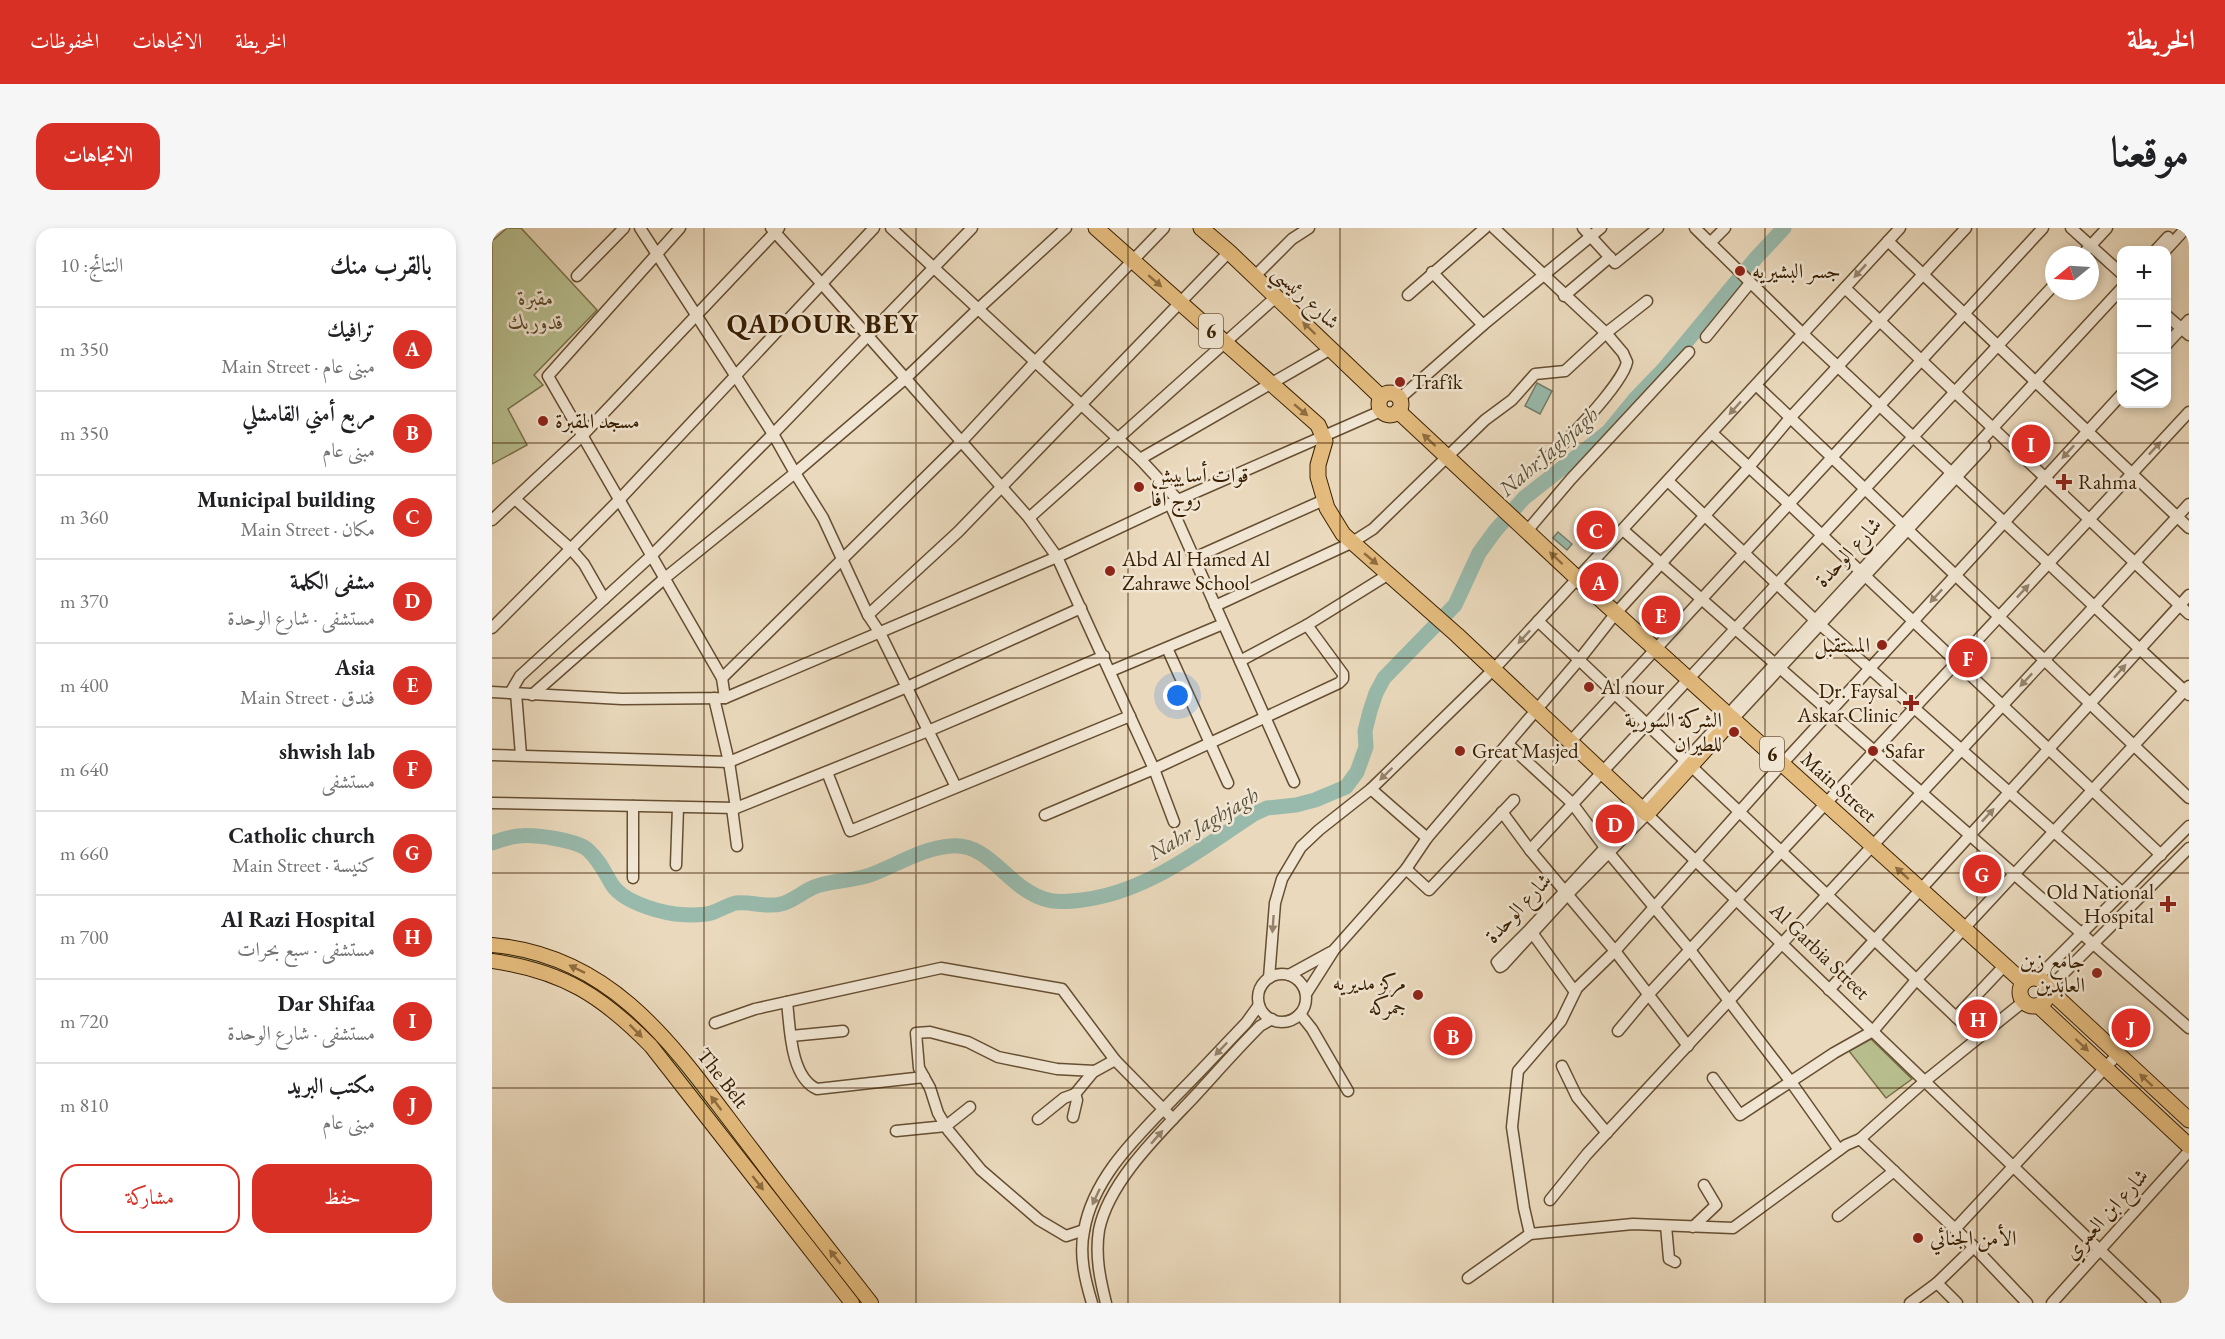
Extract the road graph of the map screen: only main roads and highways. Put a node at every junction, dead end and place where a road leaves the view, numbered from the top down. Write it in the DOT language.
graph roads {
  1 [pos="1096,228"];
  2 [pos="1201,228"];
  3 [pos="1524,528"];
  4 [pos="1730,716"];
  5 [pos="1644,811"];
  6 [pos="492,945"];
  7 [pos="492,961"];
  8 [pos="2036,983"];
  9 [pos="2039,1006"];
  10 [pos="2189,1120"];
  11 [pos="2189,1146"];
  12 [pos="852,1303"];
  13 [pos="872,1303"];
  1 -- 5 [label="highway, Al Garbia Street / 6, one-way"];
  3 -- 2 [label="highway, شارع رئيسي / 6, one-way"];
  4 -- 3 [label="highway, Main Street / 6, one-way"];
  4 -- 5 [label="highway, شارع الوحدة"];
  8 -- 4 [label="highway, Main Street / 6, one-way"];
  13 -- 6 [label="main road, The Belt, one-way"];
  7 -- 12 [label="main road, The Belt, one-way"];
  8 -- 9 [label="highway"];
  8 -- 9 [label="highway"];
  10 -- 8 [label="highway, 6, one-way"];
  9 -- 11 [label="highway, one-way"];
}
